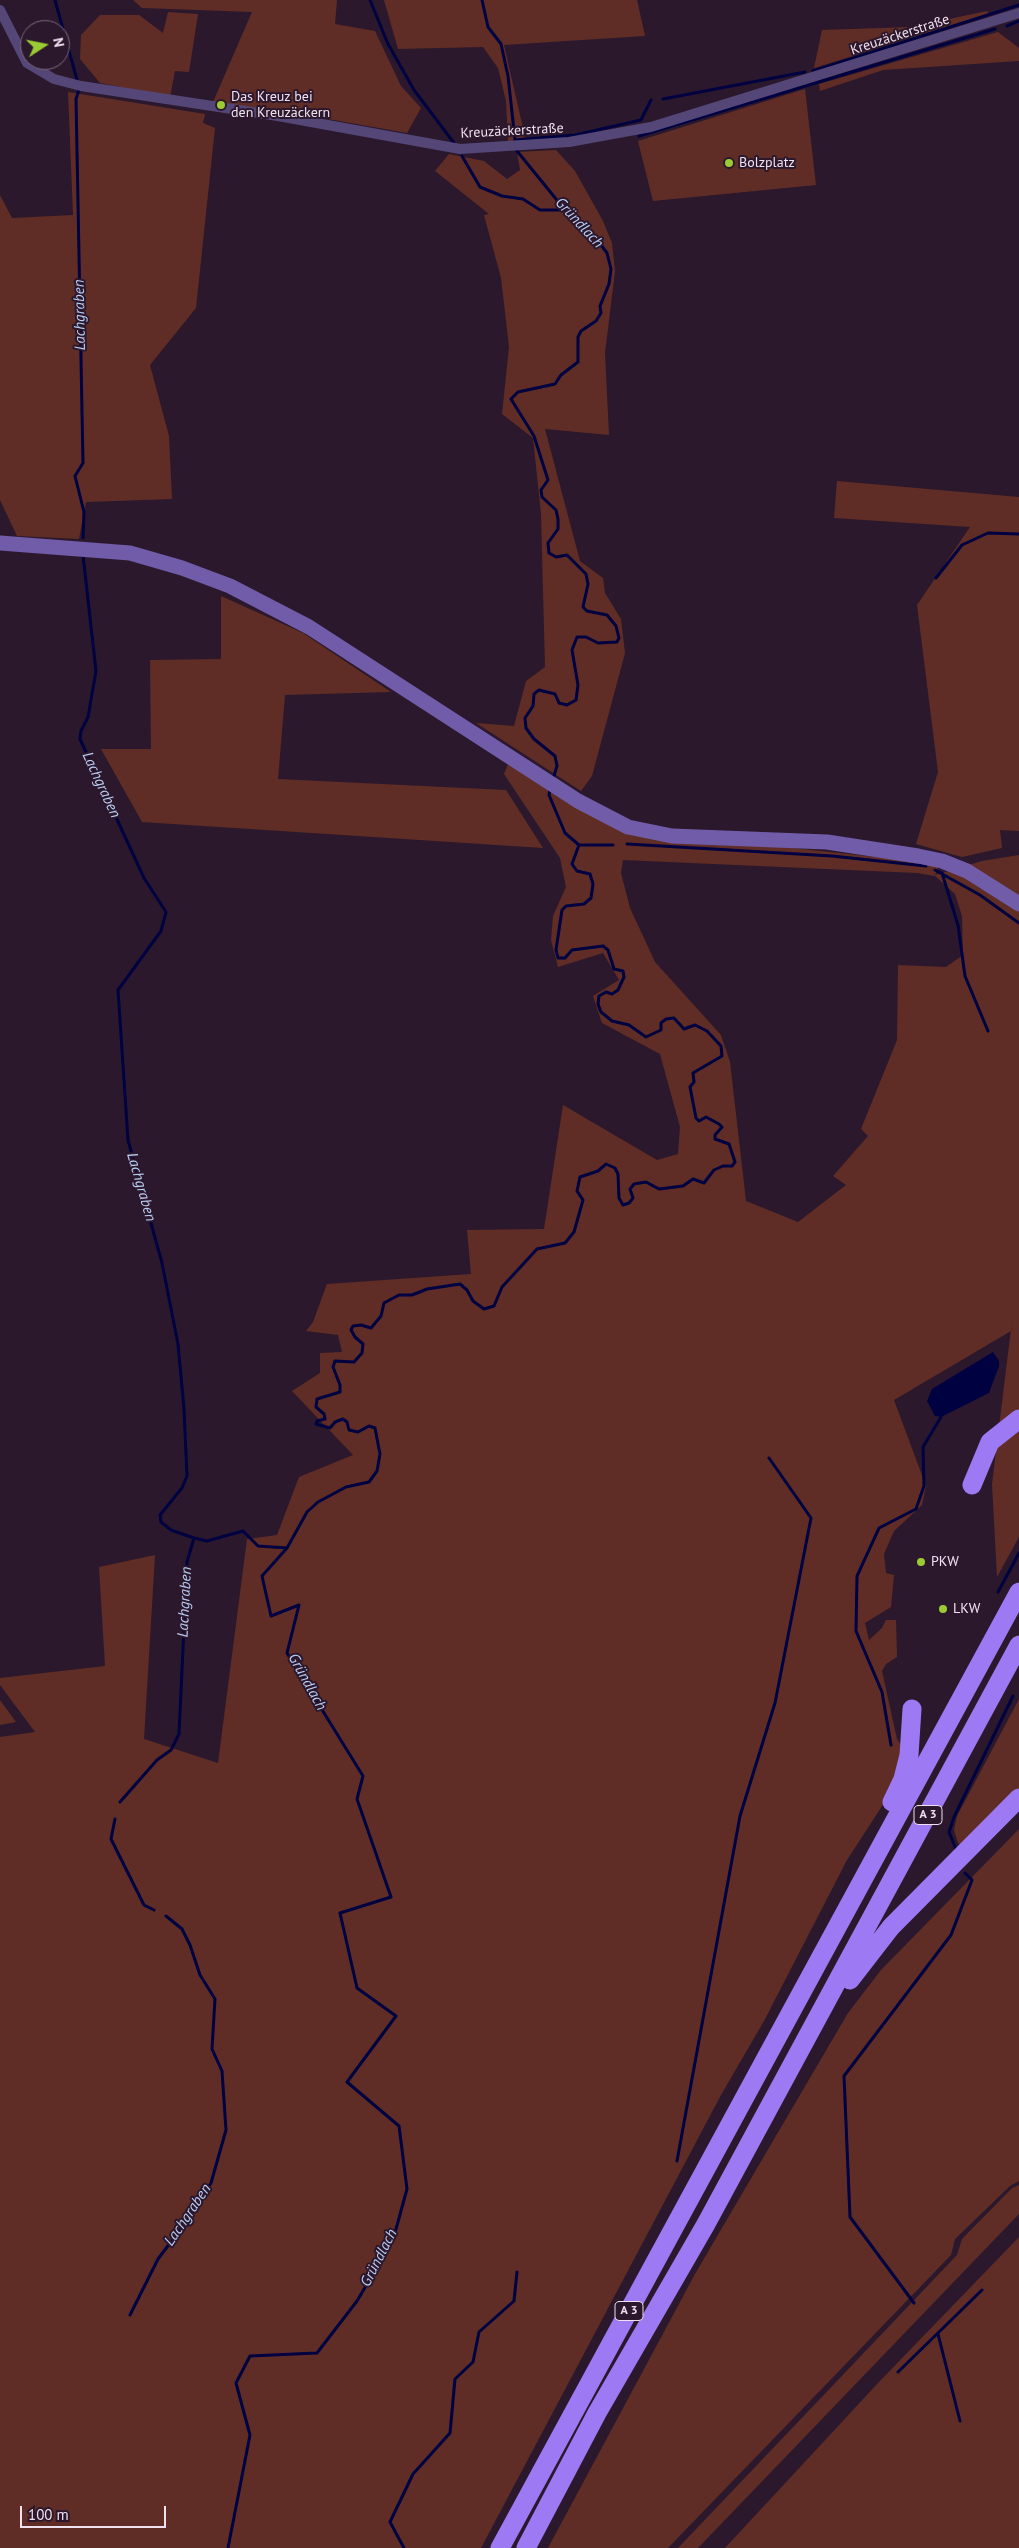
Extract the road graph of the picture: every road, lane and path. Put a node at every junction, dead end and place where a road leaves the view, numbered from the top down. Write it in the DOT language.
graph roads {
  1 [pos="0,10"];
  2 [pos="1019,13"];
  3 [pos="0,543"];
  4 [pos="1019,904"];
  5 [pos="1019,1419"];
  6 [pos="972,1485"];
  7 [pos="1019,1592"];
  8 [pos="1019,1645"];
  9 [pos="912,1709"];
  10 [pos="1019,1798"];
  11 [pos="880,1850"];
  12 [pos="837,1984"];
  13 [pos="500,2548"];
  14 [pos="526,2548"];
  1 -- 2 [label="street, Kreuzäckerstraße"];
  3 -- 4 [label="street"];
  5 -- 6 [label="highway"];
  7 -- 11 [label="highway, A 3"];
  8 -- 12 [label="highway, A 3"];
  9 -- 11 [label="highway"];
  10 -- 12 [label="highway"];
  11 -- 13 [label="highway, A 3"];
  12 -- 14 [label="highway, A 3"];
}
